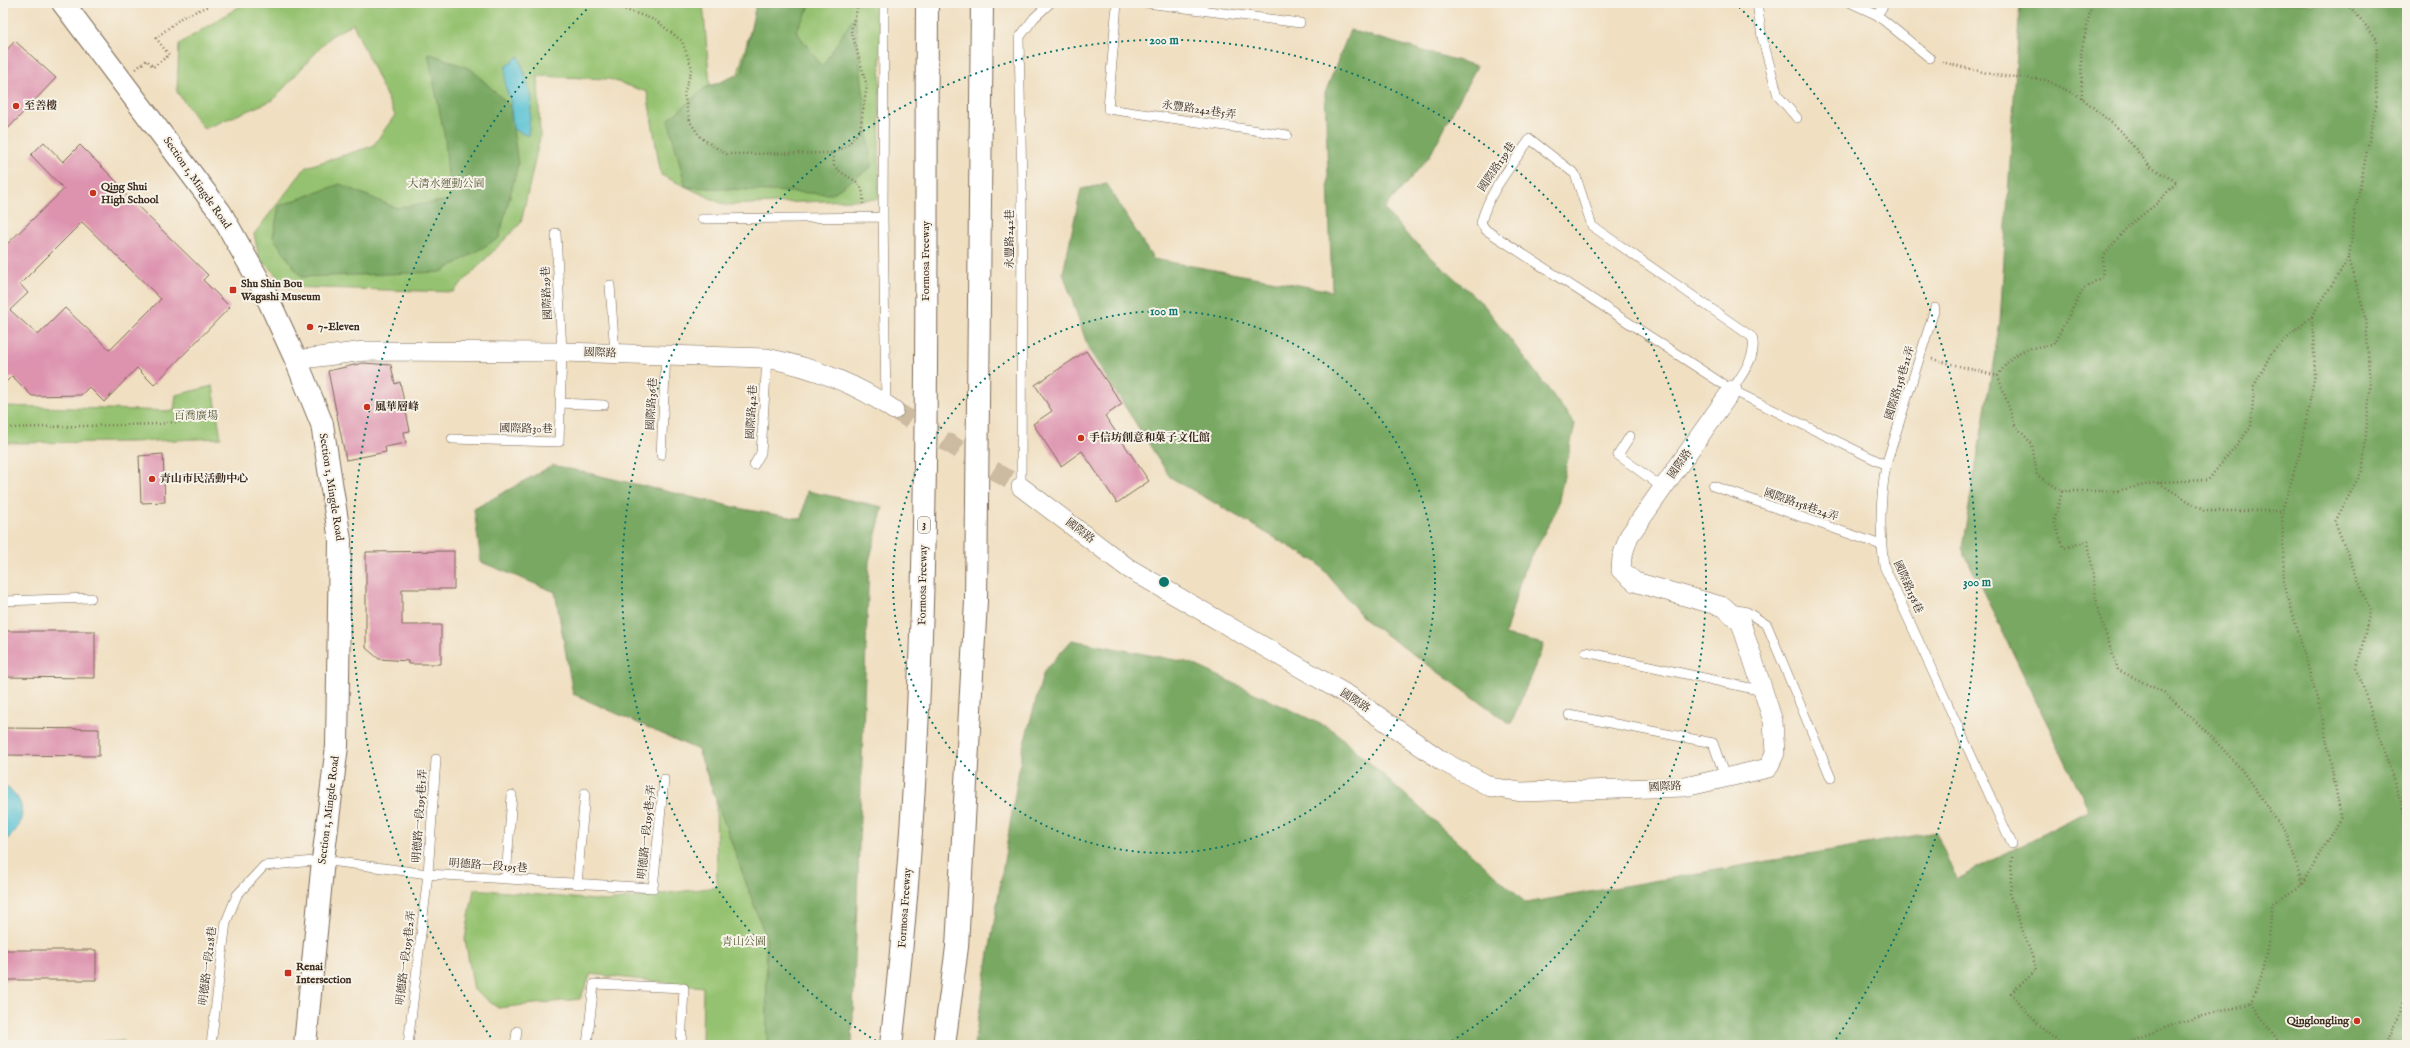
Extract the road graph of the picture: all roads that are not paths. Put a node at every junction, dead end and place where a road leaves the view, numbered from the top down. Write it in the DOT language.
graph roads {
  1 [pos="63,3"];
  2 [pos="884,3"];
  3 [pos="927,3"];
  4 [pos="982,3"];
  5 [pos="1050,3"];
  6 [pos="1117,3"];
  7 [pos="1147,3"];
  8 [pos="1757,3"];
  9 [pos="1851,3"];
  10 [pos="1885,3"];
  11 [pos="1877,15"];
  12 [pos="1300,23"];
  13 [pos="1930,58"];
  14 [pos="1797,118"];
  15 [pos="1287,135"];
  16 [pos="883,217"];
  17 [pos="702,219"];
  18 [pos="556,233"];
  19 [pos="610,285"];
  20 [pos="1935,308"];
  21 [pos="562,352"];
  22 [pos="615,354"];
  23 [pos="666,354"];
  24 [pos="767,358"];
  25 [pos="296,360"];
  26 [pos="1732,390"];
  27 [pos="560,403"];
  28 [pos="604,404"];
  29 [pos="890,407"];
  30 [pos="1630,436"];
  31 [pos="452,439"];
  32 [pos="662,455"];
  33 [pos="754,465"];
  34 [pos="1886,465"];
  35 [pos="1713,486"];
  36 [pos="1021,487"];
  37 [pos="1663,488"];
  38 [pos="1881,545"];
  39 [pos="91,598"];
  40 [pos="3,601"];
  41 [pos="1724,607"];
  42 [pos="1586,652"];
  43 [pos="1763,691"];
  44 [pos="1569,715"];
  45 [pos="436,759"];
  46 [pos="1725,777"];
  47 [pos="1831,778"];
  48 [pos="664,779"];
  49 [pos="585,793"];
  50 [pos="512,795"];
  51 [pos="2012,844"];
  52 [pos="323,860"];
  53 [pos="428,874"];
  54 [pos="506,879"];
  55 [pos="577,884"];
  56 [pos="653,888"];
  57 [pos="517,1031"];
  58 [pos="211,1045"];
  59 [pos="305,1045"];
  60 [pos="408,1045"];
  61 [pos="515,1045"];
  62 [pos="587,1045"];
  63 [pos="681,1045"];
  64 [pos="891,1045"];
  65 [pos="944,1045"];
  1 -- 25 [label="main road, Section 1, Mingde Road"];
  2 -- 16 [label="lane"];
  3 -- 64 [label="main road, Formosa Freeway / 3"];
  4 -- 65 [label="main road"];
  5 -- 36 [label="lane, 永豐路242巷"];
  6 -- 15 [label="lane, 永豐路242巷5弄"];
  7 -- 12 [label="lane"];
  8 -- 14 [label="lane"];
  9 -- 11 [label="lane"];
  10 -- 11 [label="lane"];
  11 -- 13 [label="lane"];
  16 -- 17 [label="lane"];
  16 -- 29 [label="lane"];
  18 -- 21 [label="lane, 國際路29巷"];
  19 -- 22 [label="lane"];
  20 -- 34 [label="lane, 國際路158巷21弄"];
  21 -- 22 [label="street, 國際路"];
  21 -- 25 [label="street, 國際路"];
  21 -- 27 [label="lane, 國際路30巷"];
  22 -- 23 [label="street, 國際路"];
  23 -- 24 [label="street, 國際路"];
  23 -- 32 [label="lane, 國際路36巷"];
  24 -- 29 [label="street, 國際路"];
  24 -- 33 [label="lane, 國際路42巷"];
  25 -- 52 [label="main road, Section 1, Mingde Road"];
  26 -- 26 [label="lane, 國際路139巷"];
  26 -- 34 [label="lane"];
  26 -- 37 [label="street, 國際路"];
  27 -- 28 [label="lane"];
  27 -- 31 [label="lane, 國際路30巷"];
  30 -- 37 [label="lane"];
  34 -- 38 [label="lane, 國際路158巷"];
  35 -- 38 [label="lane, 國際路158巷24弄"];
  36 -- 46 [label="street, 國際路"];
  37 -- 41 [label="street, 國際路"];
  38 -- 51 [label="lane, 國際路158巷"];
  39 -- 40 [label="lane"];
  41 -- 43 [label="street, 國際路"];
  41 -- 47 [label="lane, 國際路"];
  42 -- 43 [label="lane"];
  43 -- 46 [label="street, 國際路"];
  44 -- 46 [label="lane"];
  45 -- 53 [label="lane, 明德路一段195巷1弄"];
  48 -- 56 [label="lane, 明德路一段195巷7弄"];
  49 -- 55 [label="lane"];
  50 -- 54 [label="lane"];
  52 -- 53 [label="lane, 明德路一段195巷"];
  52 -- 58 [label="lane, 明德路一段128巷"];
  52 -- 59 [label="main road, Section 1, Mingde Road"];
  53 -- 54 [label="lane, 明德路一段195巷"];
  53 -- 60 [label="lane, 明德路一段195巷2弄"];
  54 -- 55 [label="lane, 明德路一段195巷"];
  55 -- 56 [label="lane, 明德路一段195巷"];
  57 -- 61 [label="lane"];
  62 -- 63 [label="lane"];
}
